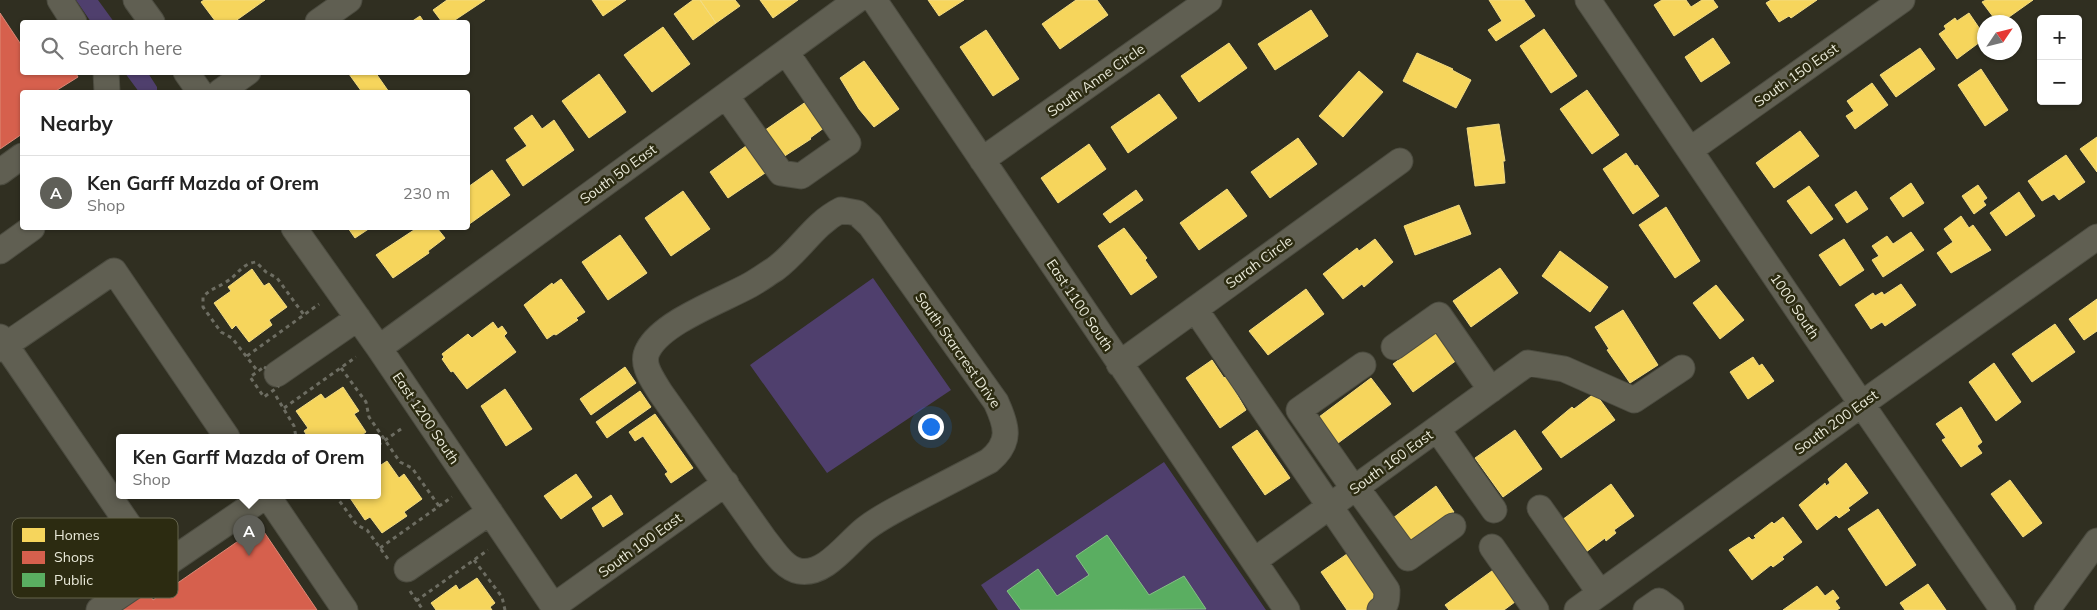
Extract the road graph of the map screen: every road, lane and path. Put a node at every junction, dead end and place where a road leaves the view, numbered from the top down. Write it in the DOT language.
graph roads {
  1 [pos="60,0"];
  2 [pos="136,0"];
  3 [pos="349,0"];
  4 [pos="857,0"];
  5 [pos="874,0"];
  6 [pos="1209,0"];
  7 [pos="1588,0"];
  8 [pos="1902,0"];
  9 [pos="73,20"];
  10 [pos="151,20"];
  11 [pos="321,20"];
  12 [pos="786,52"];
  13 [pos="106,75"];
  14 [pos="188,75"];
  15 [pos="244,75"];
  16 [pos="107,90"];
  17 [pos="199,90"];
  18 [pos="223,90"];
  19 [pos="726,96"];
  20 [pos="1690,150"];
  21 [pos="20,157"];
  22 [pos="982,160"];
  23 [pos="1400,161"];
  24 [pos="0,172"];
  25 [pos="29,230"];
  26 [pos="295,230"];
  27 [pos="2097,237"];
  28 [pos="0,251"];
  29 [pos="319,304"];
  30 [pos="1195,309"];
  31 [pos="304,315"];
  32 [pos="358,318"];
  33 [pos="2,344"];
  34 [pos="1394,347"];
  35 [pos="367,353"];
  36 [pos="247,356"];
  37 [pos="1119,364"];
  38 [pos="1363,365"];
  39 [pos="341,368"];
  40 [pos="1682,368"];
  41 [pos="269,379"];
  42 [pos="1491,390"];
  43 [pos="1861,404"];
  44 [pos="284,408"];
  45 [pos="404,426"];
  46 [pos="1437,429"];
  47 [pos="225,434"];
  48 [pos="295,434"];
  49 [pos="381,434"];
  50 [pos="381,434"];
  51 [pos="385,440"];
  52 [pos="381,443"];
  53 [pos="726,483"];
  54 [pos="1355,488"];
  55 [pos="452,497"];
  56 [pos="261,499"];
  57 [pos="270,499"];
  58 [pos="337,499"];
  59 [pos="439,506"];
  60 [pos="1329,507"];
  61 [pos="1540,508"];
  62 [pos="1494,510"];
  63 [pos="490,512"];
  64 [pos="123,518"];
  65 [pos="1453,526"];
  66 [pos="2097,541"];
  67 [pos="1492,547"];
  68 [pos="380,548"];
  69 [pos="488,550"];
  70 [pos="178,556"];
  71 [pos="474,560"];
  72 [pos="1254,561"];
  73 [pos="401,572"];
  74 [pos="1600,593"];
  75 [pos="117,598"];
  76 [pos="416,601"];
  77 [pos="555,608"];
  78 [pos="99,610"];
  79 [pos="345,610"];
  80 [pos="423,610"];
  81 [pos="505,610"];
  82 [pos="1287,610"];
  83 [pos="1380,610"];
  84 [pos="1536,610"];
  85 [pos="1577,610"];
  86 [pos="1646,610"];
  87 [pos="1672,610"];
  88 [pos="2003,610"];
  89 [pos="2047,610"];
  1 -- 9 [label="street"];
  2 -- 10 [label="street"];
  3 -- 11 [label="street"];
  4 -- 12 [label="street, South 50 East"];
  5 -- 22 [label="street, East 1100 South"];
  6 -- 22 [label="street, South Anne Circle"];
  7 -- 20 [label="street, 1000 South"];
  8 -- 20 [label="street, South 150 East"];
  12 -- 19 [label="street, South 50 East"];
  12 -- 19 [label="street"];
  13 -- 16 [label="street"];
  14 -- 17 [label="street"];
  15 -- 18 [label="street"];
  19 -- 35 [label="street, South 50 East"];
  20 -- 43 [label="street, 1000 South"];
  21 -- 24 [label="street"];
  22 -- 37 [label="street, East 1100 South"];
  23 -- 30 [label="street, Sarah Circle"];
  25 -- 28 [label="street"];
  26 -- 32 [label="street, East 1200 South"];
  27 -- 43 [label="street, South 200 East"];
  29 -- 31 [label="path"];
  30 -- 37 [label="street, Sarah Circle"];
  30 -- 60 [label="street"];
  31 -- 36 [label="path"];
  31 -- 36 [label="path"];
  32 -- 35 [label="street, East 1200 South"];
  32 -- 41 [label="street"];
  33 -- 47 [label="street"];
  33 -- 64 [label="street"];
  34 -- 42 [label="street"];
  35 -- 39 [label="path"];
  35 -- 63 [label="street, East 1200 South"];
  36 -- 41 [label="path"];
  37 -- 72 [label="street, East 1100 South"];
  38 -- 54 [label="street"];
  39 -- 44 [label="path"];
  39 -- 50 [label="path"];
  40 -- 42 [label="street, South 160 East"];
  41 -- 44 [label="path"];
  42 -- 46 [label="street, South 160 East"];
  43 -- 74 [label="street, South 200 East"];
  43 -- 88 [label="street, 1000 South"];
  44 -- 48 [label="path"];
  45 -- 51 [label="path"];
  46 -- 54 [label="street, South 160 East"];
  46 -- 62 [label="street"];
  49 -- 51 [label="path"];
  51 -- 52 [label="path"];
  51 -- 59 [label="path"];
  53 -- 53 [label="street, South Starcrest Drive"];
  53 -- 77 [label="street, South 100 East"];
  54 -- 60 [label="street, South 160 East"];
  54 -- 65 [label="street"];
  55 -- 59 [label="path"];
  56 -- 70 [label="street"];
  57 -- 79 [label="street"];
  58 -- 68 [label="path"];
  59 -- 68 [label="path"];
  60 -- 72 [label="street, South 160 East"];
  60 -- 83 [label="street"];
  61 -- 74 [label="street"];
  63 -- 73 [label="street"];
  63 -- 77 [label="street, East 1200 South"];
  66 -- 89 [label="street"];
  67 -- 84 [label="street"];
  68 -- 73 [label="path"];
  69 -- 71 [label="path"];
  71 -- 76 [label="path"];
  71 -- 81 [label="path"];
  72 -- 82 [label="street, East 1100 South"];
  73 -- 76 [label="path"];
  74 -- 85 [label="street, South 200 East"];
  75 -- 78 [label="street"];
  76 -- 80 [label="path"];
  86 -- 87 [label="street"];
}
